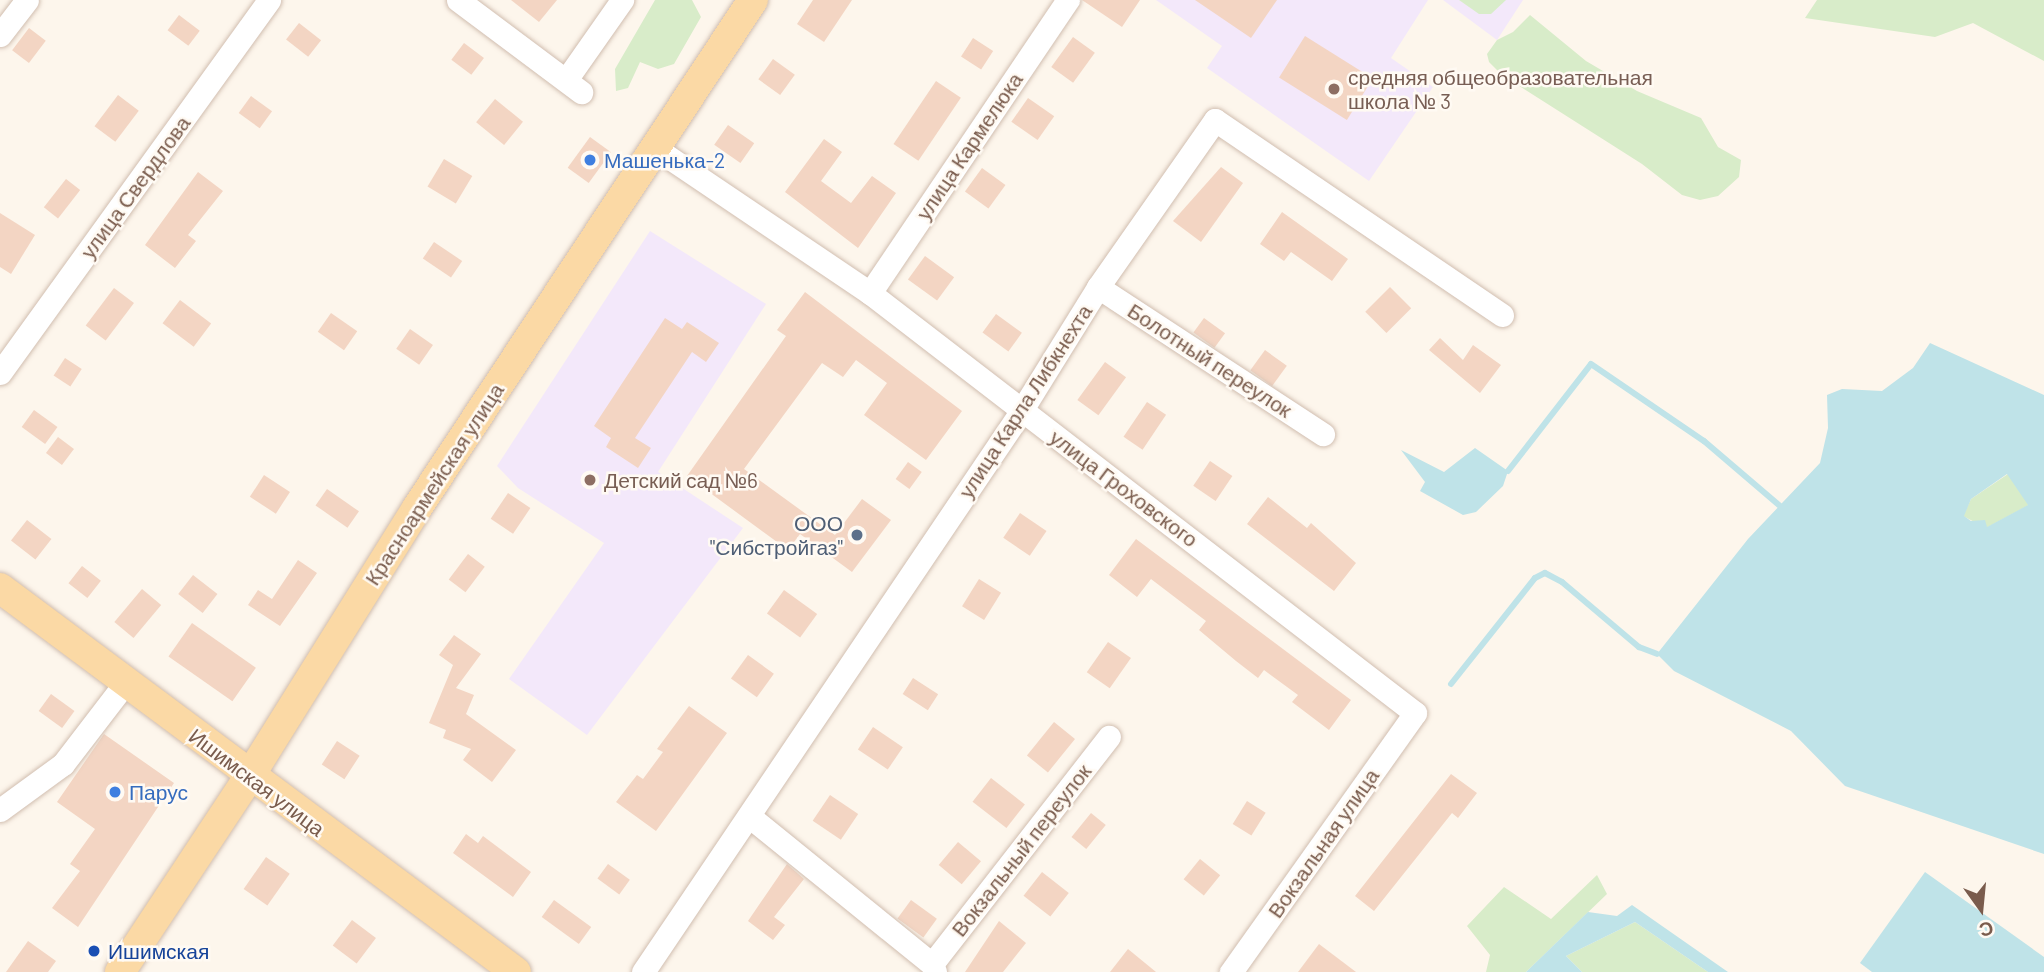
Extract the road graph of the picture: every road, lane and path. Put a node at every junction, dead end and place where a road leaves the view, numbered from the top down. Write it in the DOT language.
graph roads {
  1 [pos="27,0"];
  2 [pos="269,0"];
  3 [pos="458,0"];
  4 [pos="622,0"];
  5 [pos="753,0"];
  6 [pos="1069,0"];
  7 [pos="0,36"];
  8 [pos="655,148"];
  9 [pos="1098,287"];
  10 [pos="870,293"];
  11 [pos="1502,315"];
  12 [pos="0,373"];
  13 [pos="1020,413"];
  14 [pos="1323,434"];
  15 [pos="0,588"];
  16 [pos="126,682"];
  17 [pos="1415,713"];
  18 [pos="1109,737"];
  19 [pos="249,777"];
  20 [pos="0,810"];
  21 [pos="749,816"];
  22 [pos="933,968"];
  23 [pos="120,972"];
  24 [pos="516,972"];
  25 [pos="643,972"];
  26 [pos="1231,972"];
  1 -- 7 [label="street"];
  2 -- 12 [label="street, улица Свердлова"];
  3 -- 4 [label="street"];
  5 -- 8 [label="main road, Красноармейская улица"];
  6 -- 10 [label="street, улица Кармелюка"];
  8 -- 10 [label="street, улица Гроховского"];
  8 -- 19 [label="main road, Красноармейская улица"];
  9 -- 11 [label="street, улица Карла Либкнехта"];
  9 -- 13 [label="street, улица Карла Либкнехта"];
  9 -- 14 [label="street, Болотный переулок"];
  10 -- 13 [label="street, улица Гроховского"];
  13 -- 17 [label="street, улица Гроховского"];
  13 -- 21 [label="street, улица Карла Либкнехта"];
  15 -- 16 [label="main road, Ишимская улица"];
  16 -- 19 [label="main road, Ишимская улица"];
  16 -- 20 [label="street"];
  17 -- 26 [label="street, Вокзальная улица"];
  18 -- 22 [label="street, Вокзальный переулок"];
  19 -- 23 [label="main road, Красноармейская улица"];
  19 -- 24 [label="main road, Ишимская улица"];
  21 -- 22 [label="street, Вокзальный переулок"];
  21 -- 25 [label="street, улица Карла Либкнехта"];
}
